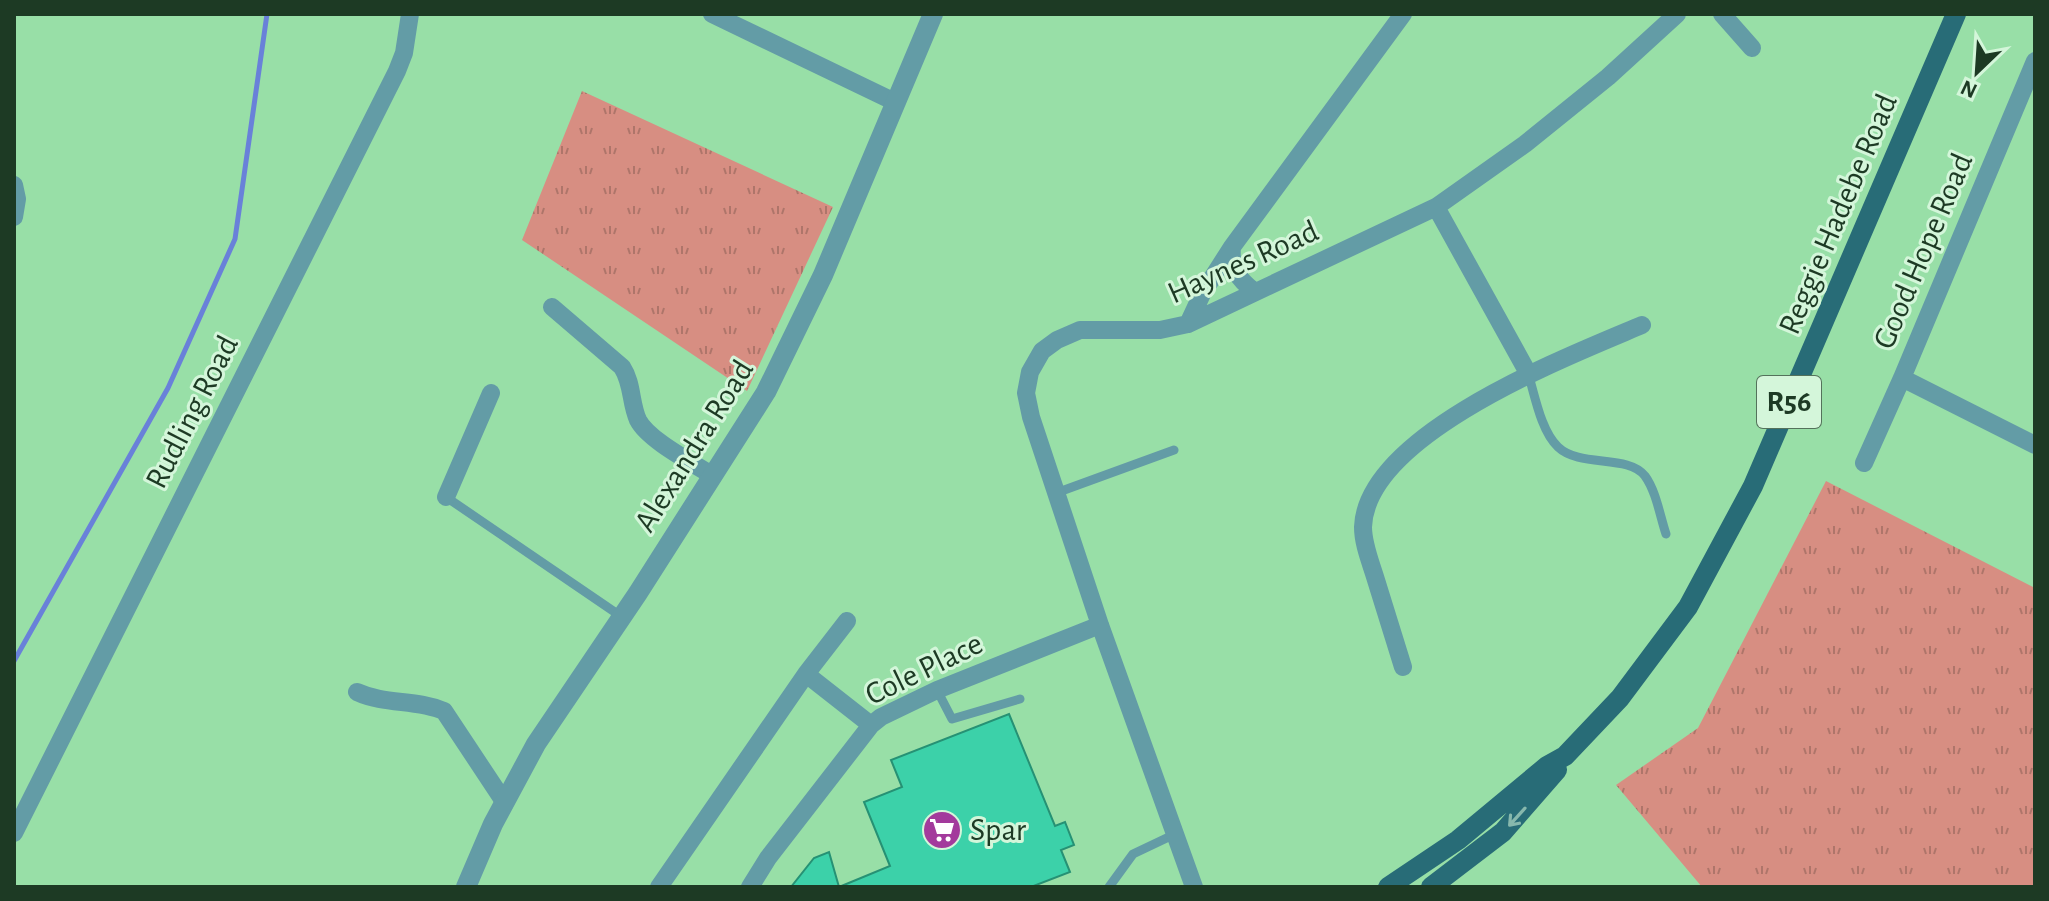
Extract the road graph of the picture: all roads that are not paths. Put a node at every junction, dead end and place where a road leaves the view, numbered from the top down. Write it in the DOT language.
graph roads {
  1 [pos="410,14"];
  2 [pos="712,14"];
  3 [pos="933,14"];
  4 [pos="1403,14"];
  5 [pos="1677,14"];
  6 [pos="1722,14"];
  7 [pos="1956,14"];
  8 [pos="1752,48"];
  9 [pos="2035,61"];
  10 [pos="895,102"];
  11 [pos="14,185"];
  12 [pos="1436,207"];
  13 [pos="14,217"];
  14 [pos="1232,247"];
  15 [pos="1255,292"];
  16 [pos="552,307"];
  17 [pos="1188,324"];
  18 [pos="1642,325"];
  19 [pos="1528,373"];
  20 [pos="1902,378"];
  21 [pos="491,393"];
  22 [pos="2035,445"];
  23 [pos="1174,450"];
  24 [pos="1864,463"];
  25 [pos="713,476"];
  26 [pos="1056,493"];
  27 [pos="446,497"];
  28 [pos="1666,534"];
  29 [pos="622,617"];
  30 [pos="847,621"];
  31 [pos="1100,625"];
  32 [pos="1403,667"];
  33 [pos="806,674"];
  34 [pos="937,690"];
  35 [pos="357,692"];
  36 [pos="1020,699"];
  37 [pos="871,725"];
  38 [pos="1565,756"];
  39 [pos="505,803"];
  40 [pos="14,833"];
  41 [pos="1173,835"];
  42 [pos="466,887"];
  43 [pos="659,887"];
  44 [pos="750,887"];
  45 [pos="1109,887"];
  46 [pos="1194,887"];
  47 [pos="1388,887"];
  48 [pos="1431,887"];
  1 -- 40 [label="street, Rudling Road"];
  2 -- 10 [label="street"];
  3 -- 10 [label="street, Alexandra Road"];
  4 -- 14 [label="street"];
  5 -- 12 [label="street, Haynes Road"];
  6 -- 8 [label="street"];
  7 -- 38 [label="main road, Reggie Hadebe Road / R56"];
  9 -- 20 [label="street, Good Hope Road"];
  10 -- 25 [label="street, Alexandra Road"];
  11 -- 13 [label="street"];
  12 -- 15 [label="street, Haynes Road"];
  12 -- 19 [label="street"];
  14 -- 15 [label="street"];
  14 -- 17 [label="street"];
  15 -- 17 [label="street, Haynes Road"];
  16 -- 25 [label="street"];
  17 -- 26 [label="street, Haynes Road"];
  18 -- 19 [label="street"];
  19 -- 28 [label="lane"];
  19 -- 32 [label="street"];
  20 -- 22 [label="street"];
  20 -- 24 [label="street, Good Hope Road"];
  21 -- 27 [label="street"];
  23 -- 26 [label="lane"];
  25 -- 29 [label="street, Alexandra Road"];
  26 -- 31 [label="street, Haynes Road"];
  27 -- 29 [label="lane"];
  29 -- 39 [label="street, Alexandra Road"];
  30 -- 33 [label="street"];
  31 -- 34 [label="street, Cole Place"];
  31 -- 41 [label="street, Haynes Road"];
  33 -- 37 [label="street"];
  33 -- 43 [label="street"];
  34 -- 36 [label="lane"];
  34 -- 37 [label="street, Cole Place"];
  35 -- 39 [label="street"];
  37 -- 44 [label="street, Cole Place"];
  38 -- 47 [label="main road, Reggie Hadebe Road / R56"];
  38 -- 48 [label="main road, Reggie Hadebe Road / R56, one-way"];
  39 -- 42 [label="street, Alexandra Road"];
  41 -- 45 [label="lane"];
  41 -- 46 [label="street, Haynes Road"];
}
